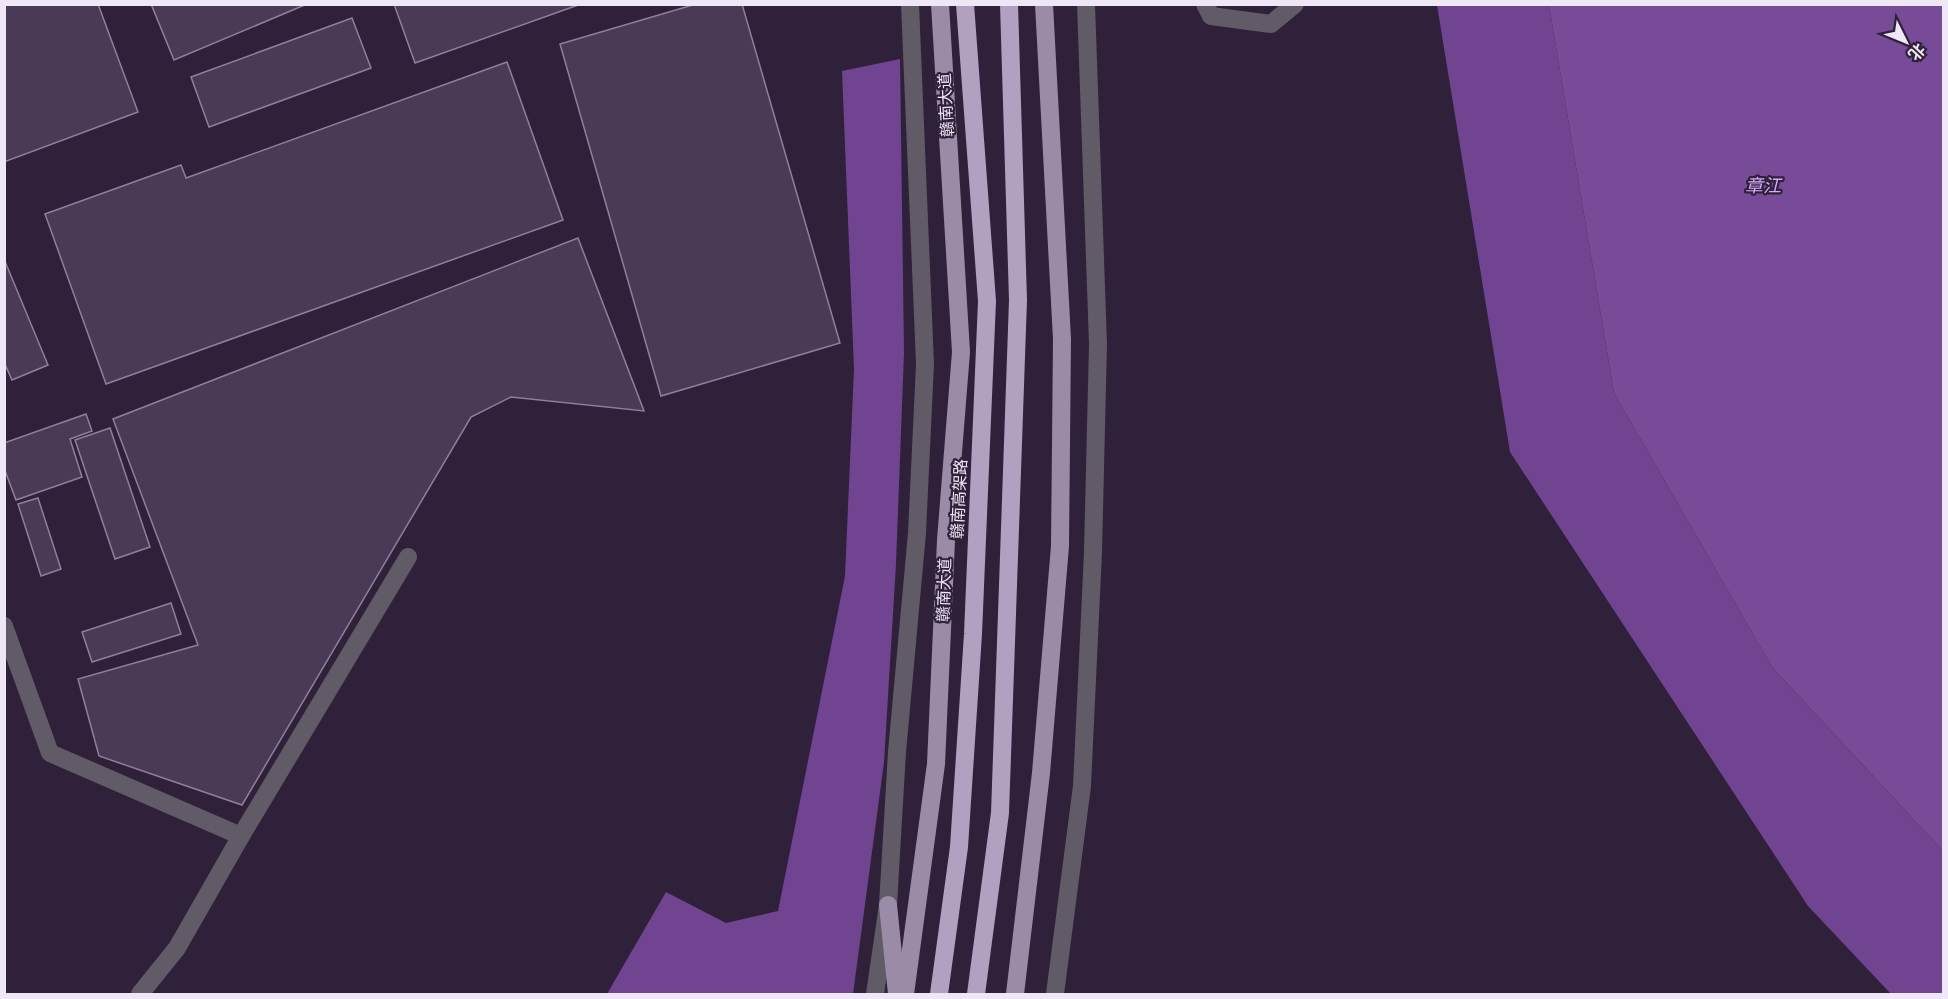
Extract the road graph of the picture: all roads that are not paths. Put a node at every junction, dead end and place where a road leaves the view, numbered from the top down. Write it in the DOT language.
graph roads {
  1 [pos="910,4"];
  2 [pos="940,4"];
  3 [pos="965,4"];
  4 [pos="1009,4"];
  5 [pos="1044,4"];
  6 [pos="1086,4"];
  7 [pos="1205,4"];
  8 [pos="1295,4"];
  9 [pos="408,557"];
  10 [pos="4,626"];
  11 [pos="241,836"];
  12 [pos="888,905"];
  13 [pos="140,994"];
  14 [pos="875,994"];
  15 [pos="897,994"];
  16 [pos="905,994"];
  17 [pos="939,994"];
  18 [pos="976,994"];
  19 [pos="1015,994"];
  20 [pos="1055,994"];
  1 -- 12 [label="street"];
  2 -- 16 [label="main road, 赣南大道"];
  3 -- 17 [label="highway, 赣南高架路"];
  4 -- 18 [label="highway"];
  5 -- 19 [label="main road"];
  6 -- 20 [label="street"];
  7 -- 8 [label="street"];
  9 -- 11 [label="street"];
  10 -- 11 [label="street"];
  11 -- 13 [label="street"];
  12 -- 14 [label="street"];
  12 -- 15 [label="main road"];
}
